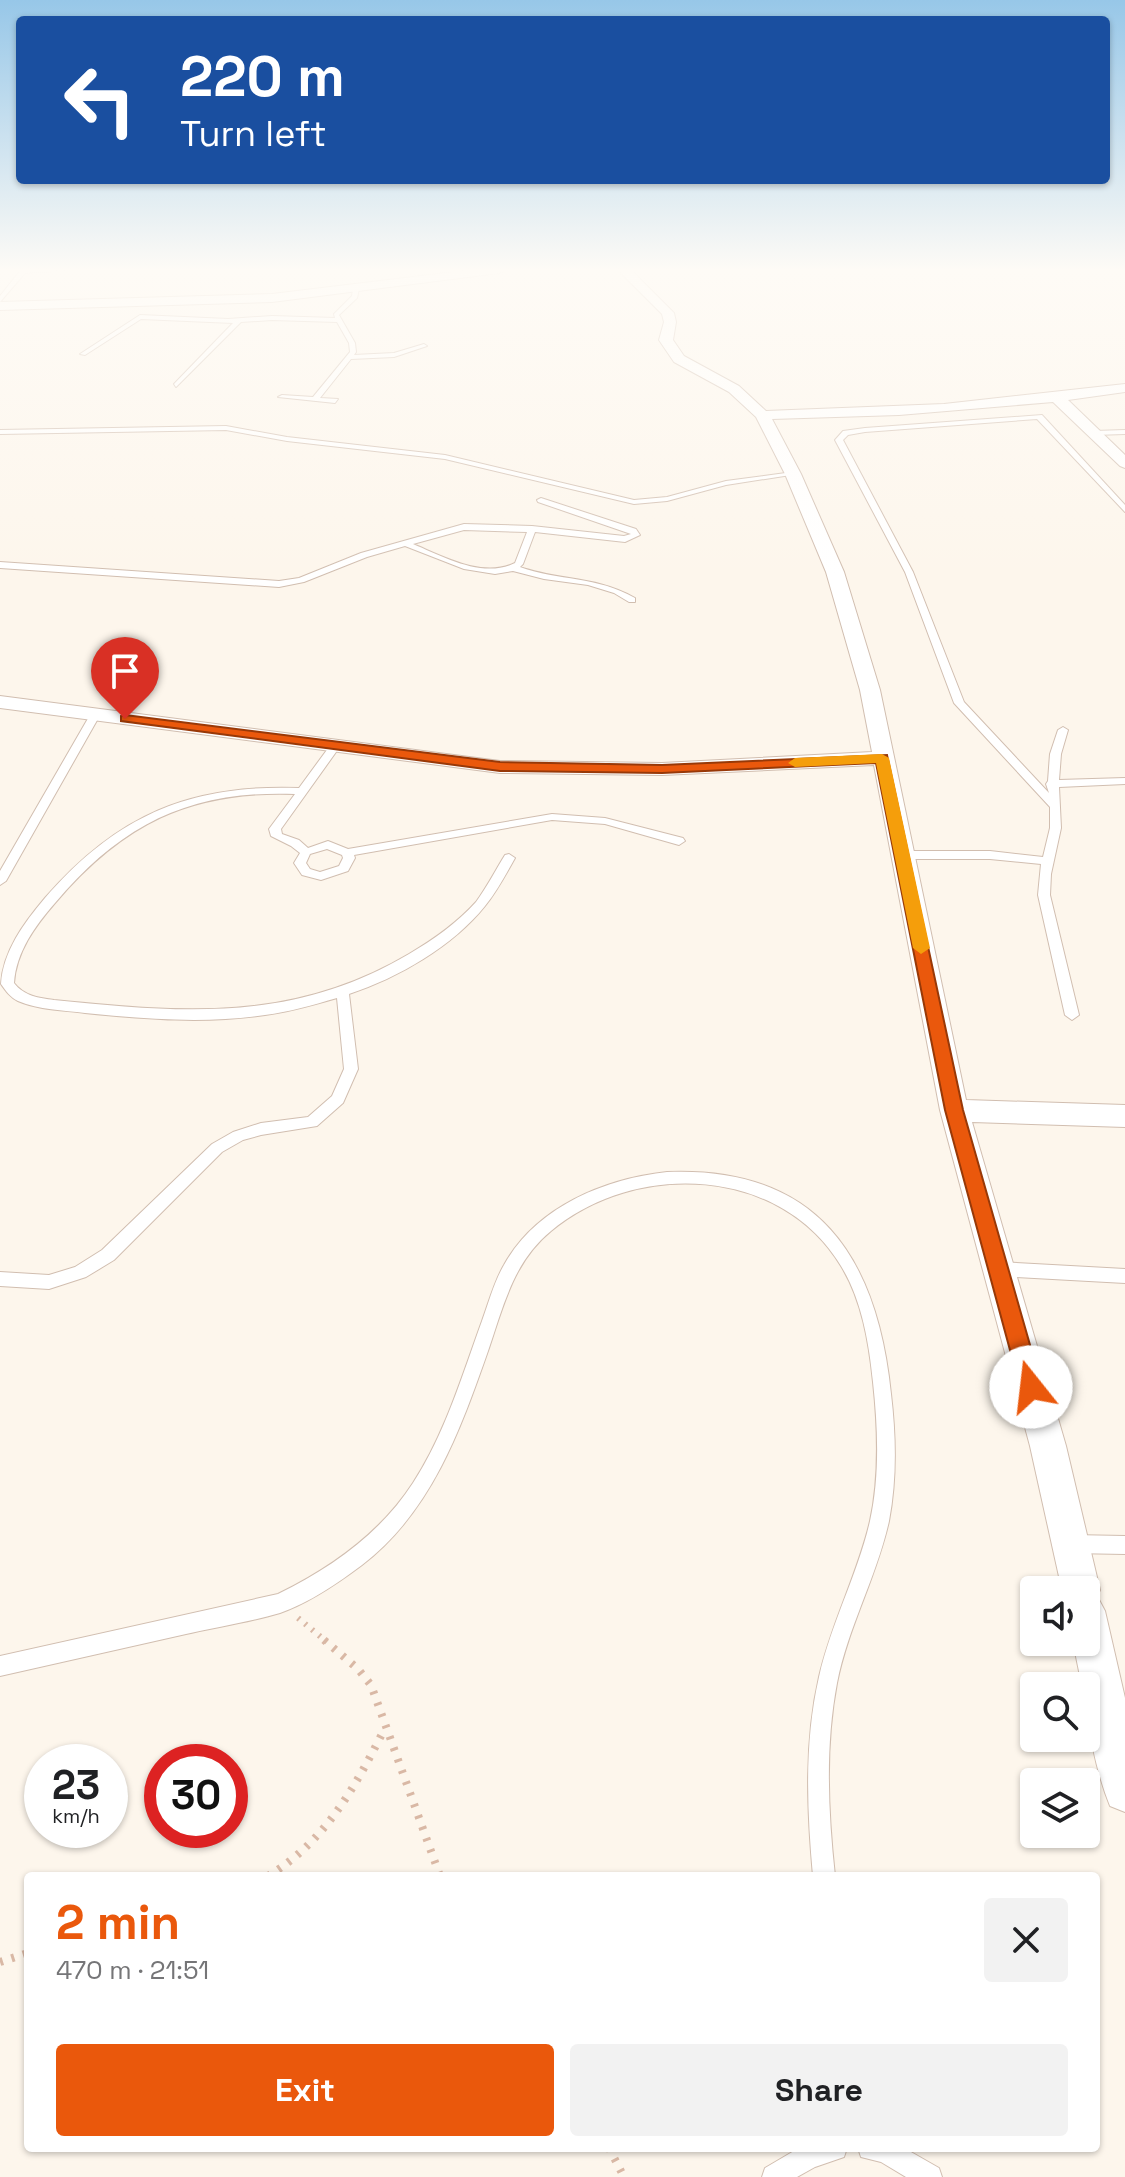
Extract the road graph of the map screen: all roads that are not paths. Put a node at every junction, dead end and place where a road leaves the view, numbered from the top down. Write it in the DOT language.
graph roads {
  1 [pos="189,372"];
  2 [pos="337,372"];
  3 [pos="702,372"];
  4 [pos="176,385"];
  5 [pos="1125,388"];
  6 [pos="282,397"];
  7 [pos="315,399"];
  8 [pos="1058,399"];
  9 [pos="335,401"];
  10 [pos="762,415"];
  11 [pos="0,432"];
  12 [pos="1125,432"];
  13 [pos="1094,433"];
  14 [pos="1125,463"];
  15 [pos="793,474"];
  16 [pos="541,500"];
  17 [pos="1125,510"];
  18 [pos="532,529"];
  19 [pos="409,545"];
  20 [pos="0,565"];
  21 [pos="514,568"];
  22 [pos="632,600"];
  23 [pos="0,702"];
  24 [pos="95,715"];
  25 [pos="1063,730"];
  26 [pos="336,745"];
  27 [pos="882,758"];
  28 [pos="1125,781"];
  29 [pos="1051,784"];
  30 [pos="303,791"];
  31 [pos="1053,804"];
  32 [pos="679,841"];
  33 [pos="306,852"];
  34 [pos="347,853"];
  35 [pos="902,855"];
  36 [pos="509,858"];
  37 [pos="1046,861"];
  38 [pos="0,881"];
  39 [pos="343,994"];
  40 [pos="1072,1015"];
  41 [pos="954,1110"];
  42 [pos="1125,1116"];
  43 [pos="998,1269"];
  44 [pos="1125,1276"];
  45 [pos="0,1279"];
  46 [pos="1071,1544"];
  47 [pos="1125,1545"];
  48 [pos="1078,1576"];
  49 [pos="1096,1656"];
  50 [pos="0,1666"];
  51 [pos="1125,1791"];
  52 [pos="824,1872"];
  53 [pos="822,2152"];
  54 [pos="884,2152"];
  55 [pos="774,2177"];
  56 [pos="930,2177"];
  1 -- 4 [label="lane"];
  2 -- 7 [label="lane"];
  3 -- 10 [label="street"];
  5 -- 8 [label="street"];
  6 -- 7 [label="lane"];
  7 -- 9 [label="lane"];
  8 -- 10 [label="street"];
  8 -- 13 [label="street"];
  10 -- 15 [label="street"];
  11 -- 15 [label="lane"];
  12 -- 13 [label="lane"];
  13 -- 14 [label="street"];
  15 -- 27 [label="street"];
  16 -- 18 [label="lane"];
  17 -- 31 [label="lane"];
  18 -- 19 [label="lane"];
  18 -- 21 [label="lane"];
  19 -- 20 [label="lane"];
  19 -- 21 [label="lane"];
  21 -- 22 [label="lane"];
  23 -- 24 [label="street"];
  24 -- 26 [label="street"];
  24 -- 38 [label="lane"];
  25 -- 29 [label="lane"];
  26 -- 27 [label="street"];
  26 -- 30 [label="lane"];
  27 -- 35 [label="street"];
  28 -- 29 [label="lane"];
  29 -- 31 [label="lane"];
  30 -- 33 [label="lane"];
  30 -- 39 [label="lane"];
  31 -- 37 [label="lane"];
  32 -- 34 [label="lane"];
  33 -- 34 [label="lane"];
  33 -- 34 [label="lane"];
  35 -- 37 [label="lane"];
  35 -- 41 [label="street"];
  36 -- 39 [label="lane"];
  37 -- 40 [label="lane"];
  39 -- 45 [label="lane"];
  41 -- 42 [label="street"];
  41 -- 43 [label="street"];
  43 -- 44 [label="lane"];
  43 -- 46 [label="street"];
  46 -- 47 [label="lane"];
  46 -- 48 [label="street"];
  49 -- 51 [label="street"];
  50 -- 52 [label="lane"];
  53 -- 55 [label="lane"];
  54 -- 56 [label="lane"];
}
